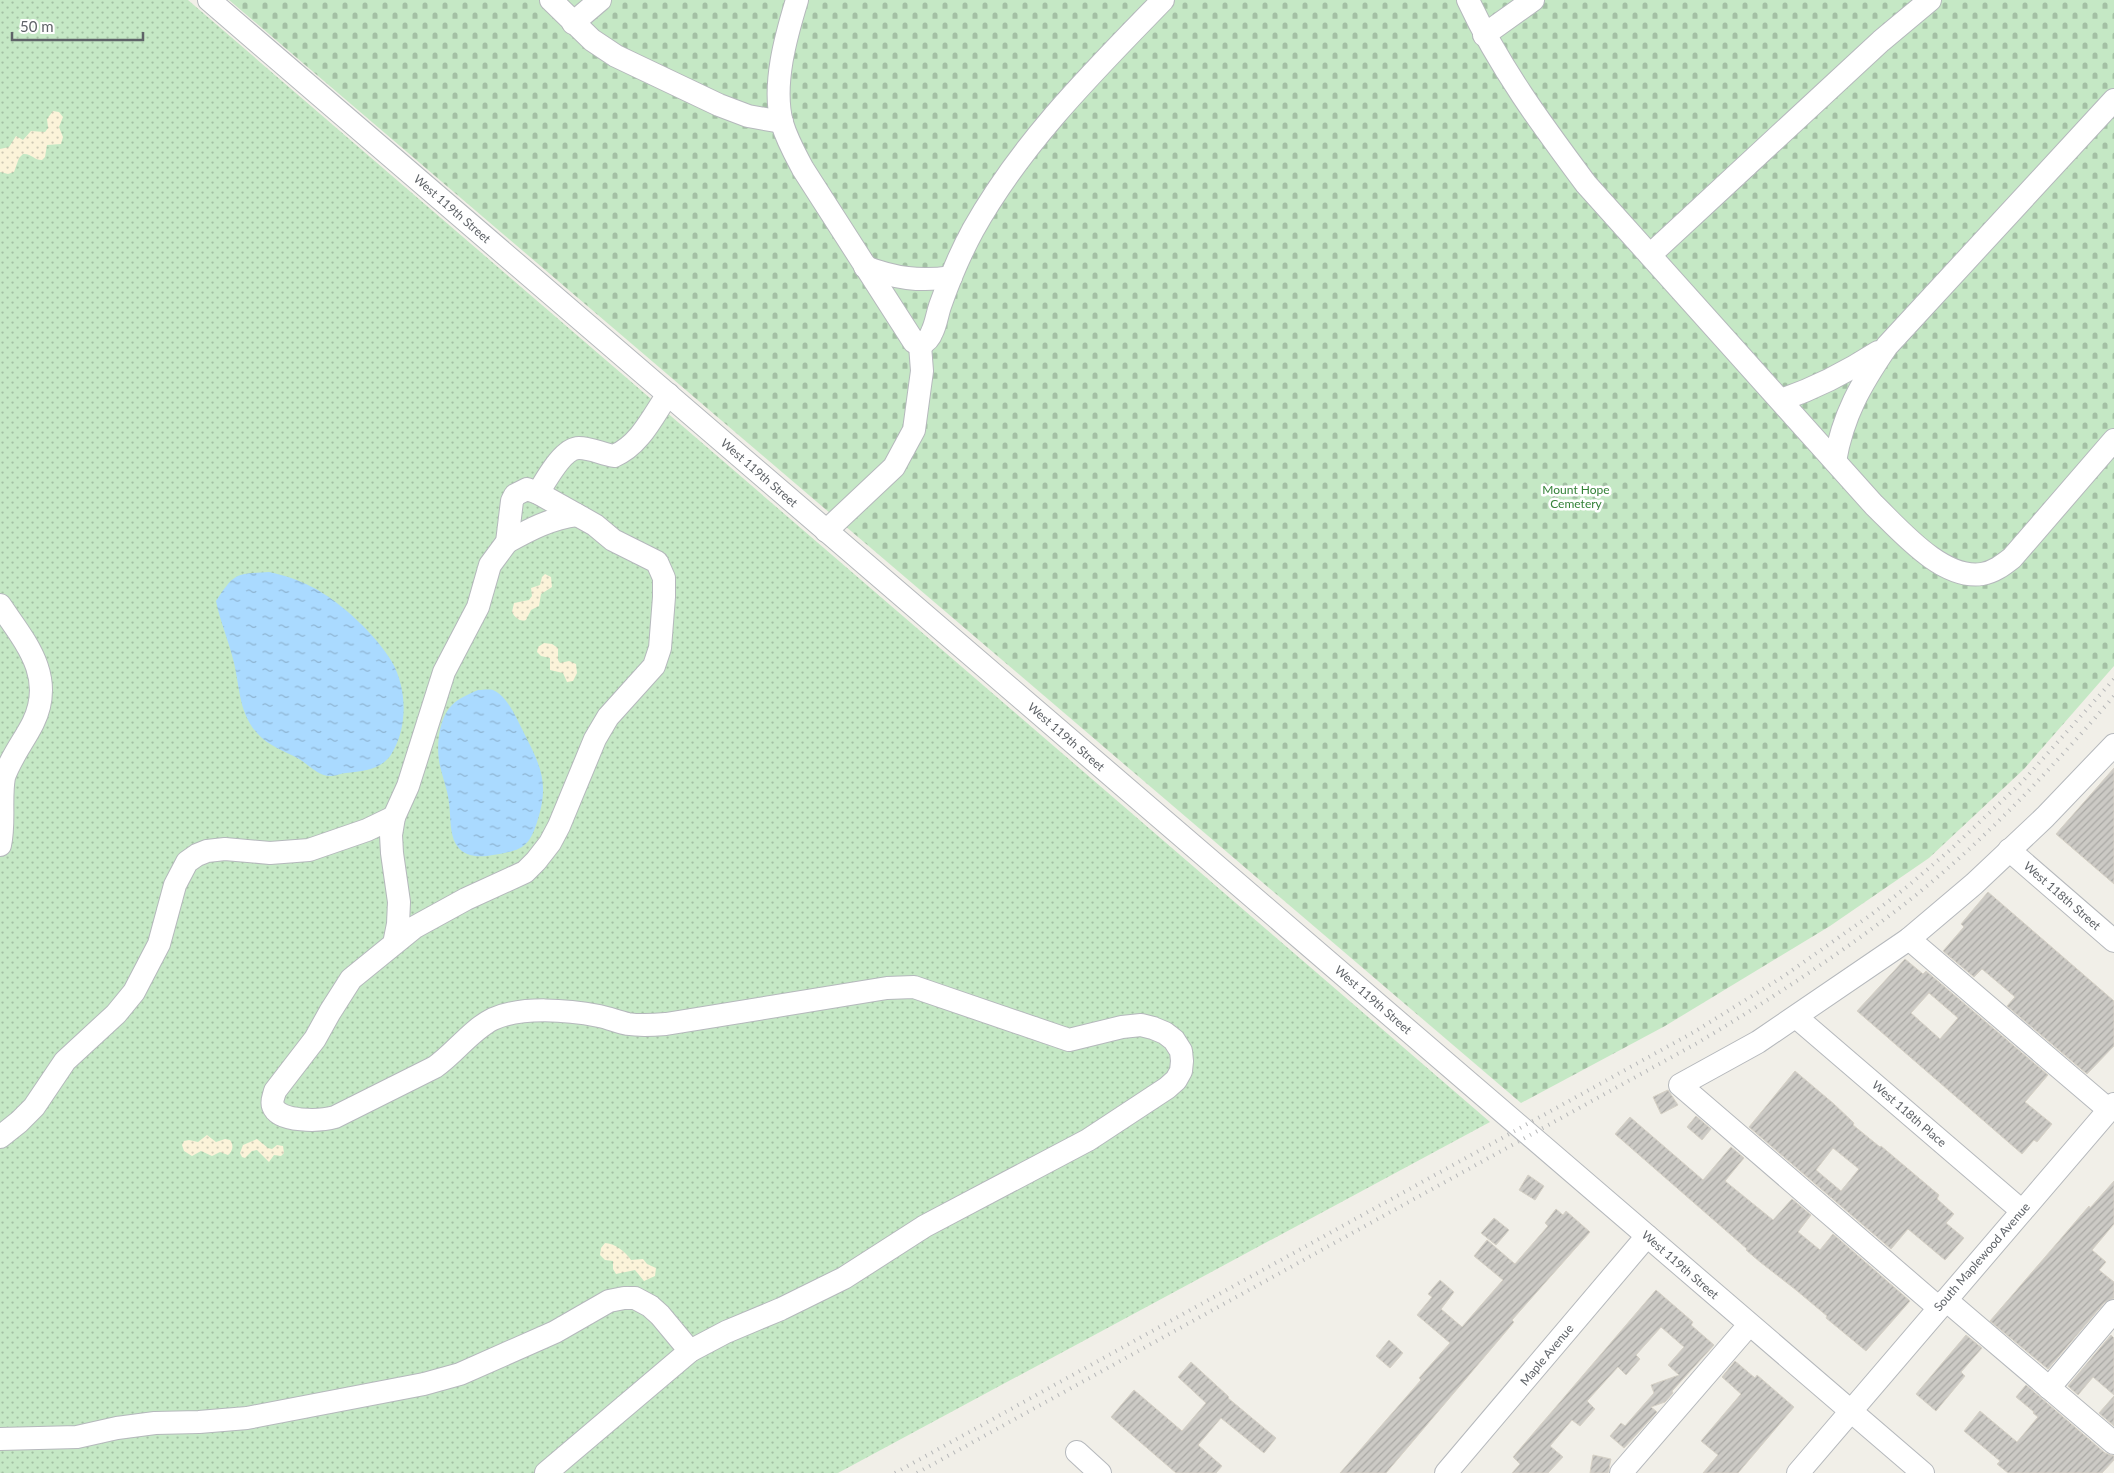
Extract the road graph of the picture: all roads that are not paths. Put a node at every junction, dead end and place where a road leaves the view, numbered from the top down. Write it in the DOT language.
graph roads {
  1 [pos="209,0"];
  2 [pos="551,0"];
  3 [pos="600,0"];
  4 [pos="797,0"];
  5 [pos="1163,0"];
  6 [pos="1468,0"];
  7 [pos="1533,0"];
  8 [pos="1930,0"];
  9 [pos="573,23"];
  10 [pos="1484,35"];
  11 [pos="2114,100"];
  12 [pos="782,122"];
  13 [pos="1650,255"];
  14 [pos="865,267"];
  15 [pos="951,277"];
  16 [pos="920,345"];
  17 [pos="1887,346"];
  18 [pos="668,394"];
  19 [pos="1780,400"];
  20 [pos="2114,440"];
  21 [pos="1835,461"];
  22 [pos="538,493"];
  23 [pos="576,515"];
  24 [pos="826,531"];
  25 [pos="507,542"];
  26 [pos="0,605"];
  27 [pos="2110,756"];
  28 [pos="394,818"];
  29 [pos="0,845"];
  30 [pos="2009,850"];
  31 [pos="1909,940"];
  32 [pos="2114,941"];
  33 [pos="394,944"];
  34 [pos="1796,1017"];
  35 [pos="2111,1107"];
  36 [pos="0,1136"];
  37 [pos="2022,1211"];
  38 [pos="1647,1236"];
  39 [pos="1942,1304"];
  40 [pos="2114,1311"];
  41 [pos="1749,1324"];
  42 [pos="690,1351"];
  43 [pos="2048,1388"];
  44 [pos="1851,1411"];
  45 [pos="0,1439"];
  46 [pos="2114,1444"];
  47 [pos="1076,1452"];
  48 [pos="546,1473"];
  49 [pos="1100,1473"];
  50 [pos="1446,1473"];
  51 [pos="1622,1473"];
  52 [pos="1798,1473"];
  53 [pos="1923,1473"];
  1 -- 18 [label="street, West 119th Street"];
  2 -- 9 [label="street"];
  3 -- 9 [label="street"];
  4 -- 12 [label="street"];
  5 -- 15 [label="street"];
  6 -- 10 [label="street"];
  7 -- 10 [label="street"];
  8 -- 13 [label="street"];
  9 -- 12 [label="street"];
  10 -- 13 [label="street"];
  11 -- 17 [label="street"];
  12 -- 14 [label="street"];
  13 -- 19 [label="street"];
  14 -- 15 [label="street"];
  14 -- 16 [label="street"];
  15 -- 16 [label="street"];
  16 -- 24 [label="street"];
  17 -- 19 [label="street"];
  17 -- 21 [label="street"];
  18 -- 22 [label="street"];
  18 -- 24 [label="street, West 119th Street"];
  19 -- 21 [label="street"];
  20 -- 21 [label="street"];
  22 -- 23 [label="street"];
  22 -- 25 [label="street"];
  23 -- 25 [label="street"];
  23 -- 33 [label="street"];
  24 -- 38 [label="street, West 119th Street"];
  25 -- 28 [label="street"];
  26 -- 29 [label="street"];
  27 -- 30 [label="street"];
  28 -- 33 [label="street"];
  28 -- 36 [label="street"];
  30 -- 31 [label="street"];
  30 -- 32 [label="street, West 118th Street"];
  31 -- 34 [label="street"];
  31 -- 35 [label="street"];
  33 -- 42 [label="street"];
  34 -- 37 [label="street, West 118th Place"];
  34 -- 39 [label="street"];
  35 -- 37 [label="street, South Maplewood Avenue"];
  37 -- 39 [label="street, South Maplewood Avenue"];
  38 -- 41 [label="street, West 119th Street"];
  38 -- 50 [label="street, Maple Avenue"];
  39 -- 43 [label="street"];
  39 -- 44 [label="street, South Maplewood Avenue"];
  40 -- 43 [label="street"];
  41 -- 44 [label="street, West 119th Street"];
  41 -- 51 [label="street"];
  42 -- 45 [label="street"];
  42 -- 48 [label="street"];
  43 -- 46 [label="street"];
  44 -- 52 [label="street, South Maplewood Avenue"];
  44 -- 53 [label="street, West 119th Street"];
  47 -- 49 [label="street"];
}
